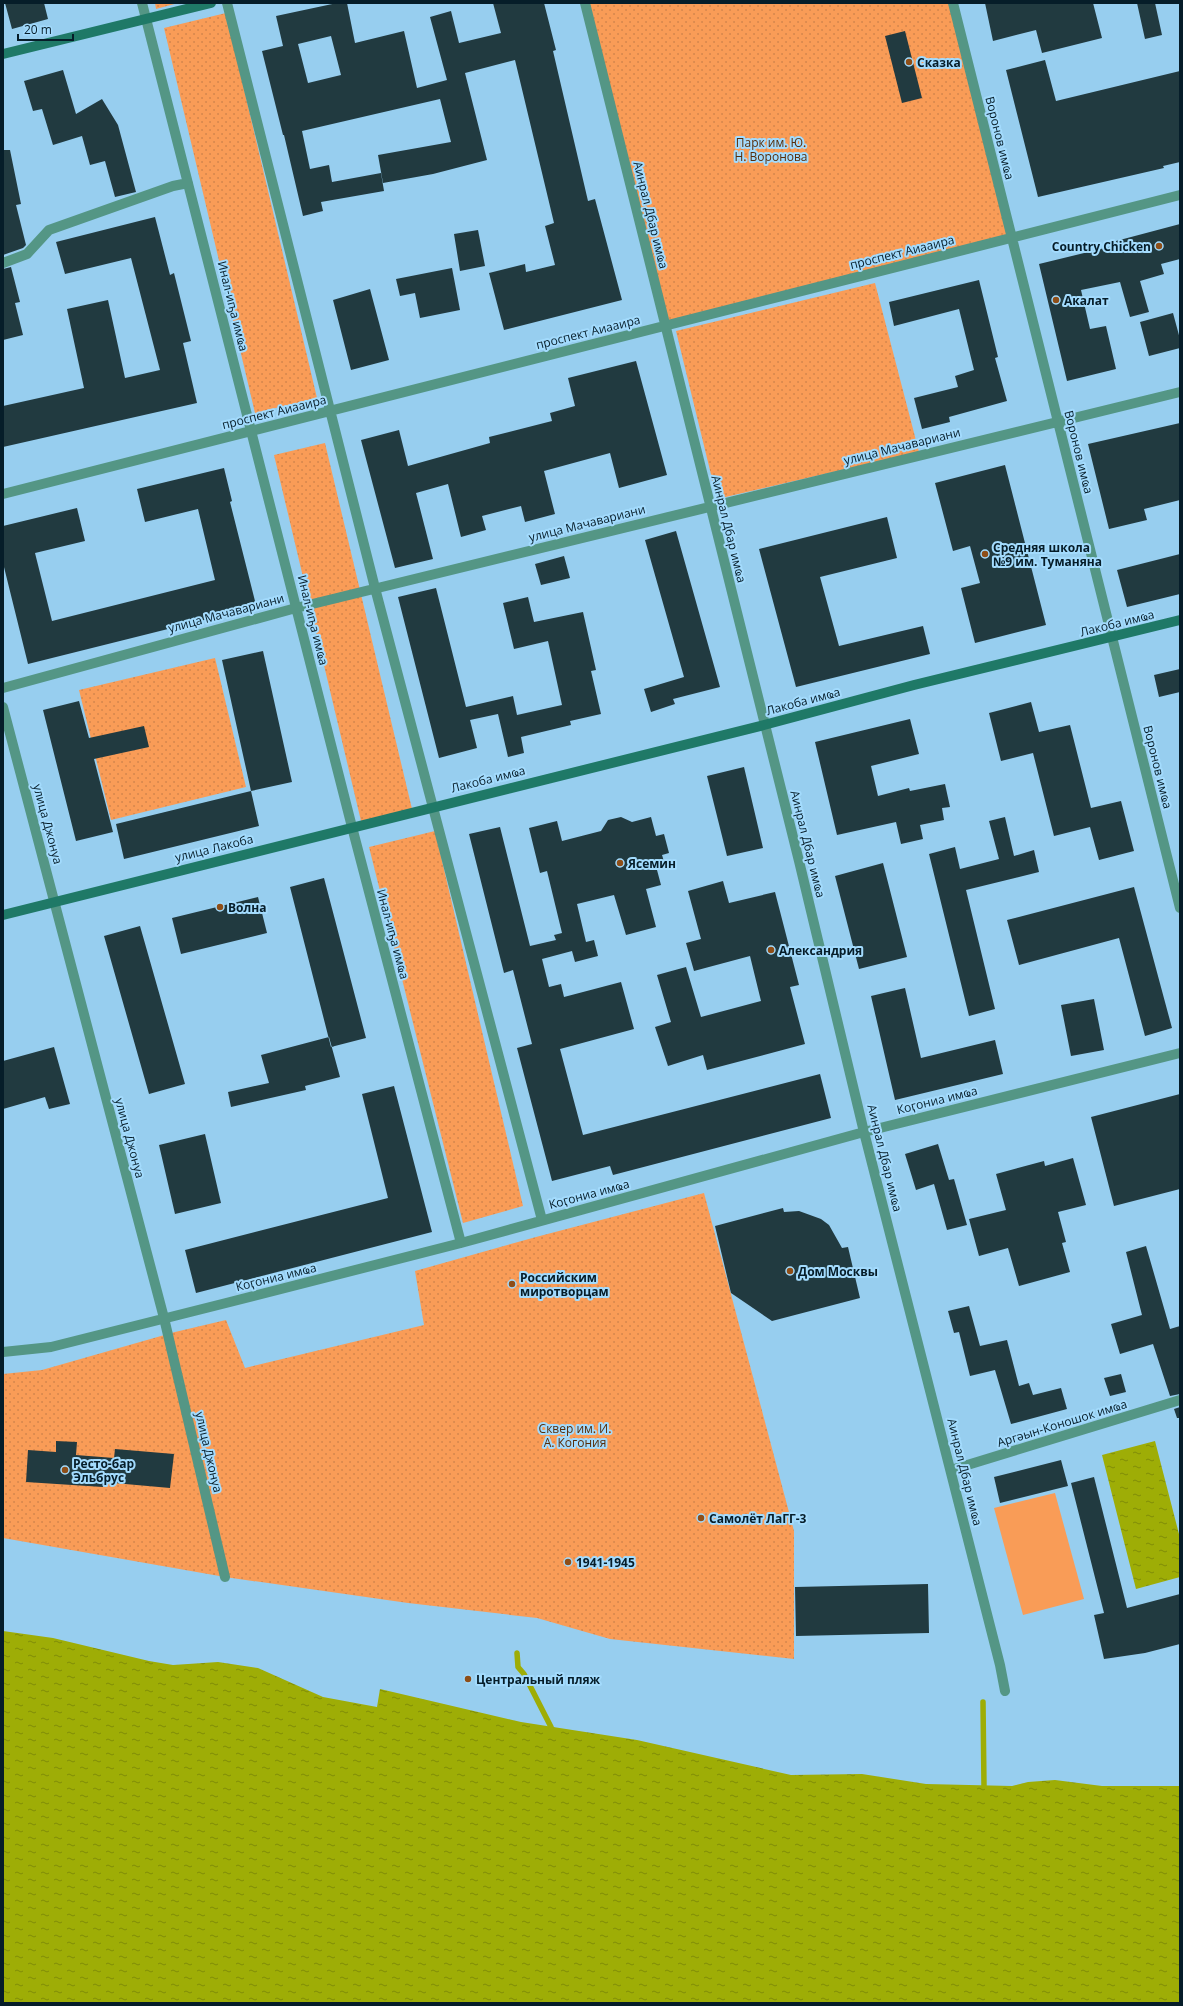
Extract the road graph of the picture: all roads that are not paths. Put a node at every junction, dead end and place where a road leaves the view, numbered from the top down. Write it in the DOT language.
graph roads {
  1 [pos="142,3"];
  2 [pos="211,3"];
  3 [pos="228,3"];
  4 [pos="585,3"];
  5 [pos="953,3"];
  6 [pos="146,19"];
  7 [pos="3,54"];
  8 [pos="188,183"];
  9 [pos="1180,195"];
  10 [pos="1012,238"];
  11 [pos="3,263"];
  12 [pos="665,326"];
  13 [pos="1180,392"];
  14 [pos="330,411"];
  15 [pos="1058,422"];
  16 [pos="252,431"];
  17 [pos="3,494"];
  18 [pos="710,507"];
  19 [pos="375,588"];
  20 [pos="296,608"];
  21 [pos="1180,620"];
  22 [pos="1112,638"];
  23 [pos="3,688"];
  24 [pos="3,707"];
  25 [pos="764,725"];
  26 [pos="432,807"];
  27 [pos="352,826"];
  28 [pos="55,902"];
  29 [pos="1180,908"];
  30 [pos="3,915"];
  31 [pos="1180,1053"];
  32 [pos="864,1132"];
  33 [pos="542,1220"];
  34 [pos="461,1243"];
  35 [pos="164,1318"];
  36 [pos="3,1352"];
  37 [pos="1180,1400"];
  38 [pos="951,1470"];
  39 [pos="225,1577"];
  40 [pos="1005,1691"];
  1 -- 6 [label="street, Инал-иҧа имҩа"];
  2 -- 6 [label="main road"];
  3 -- 14 [label="street"];
  4 -- 12 [label="street, Аинрал Дбар имҩа"];
  5 -- 10 [label="street, Воронов имҩа"];
  6 -- 7 [label="main road"];
  6 -- 8 [label="street, Инал-иҧа имҩа"];
  8 -- 11 [label="street"];
  8 -- 16 [label="street, Инал-иҧа имҩа"];
  9 -- 10 [label="street, проспект Аиааира"];
  10 -- 12 [label="street, проспект Аиааира"];
  10 -- 15 [label="street, Воронов имҩа"];
  12 -- 14 [label="street, проспект Аиааира"];
  12 -- 18 [label="street, Аинрал Дбар имҩа"];
  13 -- 15 [label="street, улица Мачавариани"];
  14 -- 16 [label="street, проспект Аиааира"];
  14 -- 19 [label="street"];
  15 -- 18 [label="street, улица Мачавариани"];
  15 -- 22 [label="street, Воронов имҩа"];
  16 -- 17 [label="street, проспект Аиааира"];
  16 -- 20 [label="street, Инал-иҧа имҩа"];
  18 -- 19 [label="street, улица Мачавариани"];
  18 -- 25 [label="street, Аинрал Дбар имҩа"];
  19 -- 20 [label="street, улица Мачавариани"];
  19 -- 26 [label="street"];
  20 -- 23 [label="street, улица Мачавариани"];
  20 -- 27 [label="street, Инал-иҧа имҩа"];
  21 -- 22 [label="main road, Лакоба имҩа"];
  22 -- 25 [label="main road, Лакоба имҩа"];
  22 -- 29 [label="street, Воронов имҩа"];
  24 -- 28 [label="street, улица Джонуа"];
  25 -- 26 [label="main road, Лакоба имҩа"];
  25 -- 32 [label="street, Аинрал Дбар имҩа"];
  26 -- 27 [label="main road, улица Лакоба"];
  26 -- 33 [label="street"];
  27 -- 28 [label="main road, улица Лакоба"];
  27 -- 34 [label="street, Инал-иҧа имҩа"];
  28 -- 30 [label="main road, улица Лакоба"];
  28 -- 35 [label="street, улица Джонуа"];
  31 -- 32 [label="street, Коӷониа имҩа"];
  32 -- 33 [label="street, Коӷониа имҩа"];
  32 -- 38 [label="street, Аинрал Дбар имҩа"];
  33 -- 34 [label="street, Коӷониа имҩа"];
  34 -- 35 [label="street, Коӷониа имҩа"];
  35 -- 36 [label="street, Коӷониа имҩа"];
  35 -- 39 [label="street, улица Джонуа"];
  37 -- 38 [label="street, Аргәын-Коношок имҩа"];
  38 -- 40 [label="street, Аинрал Дбар имҩа"];
}
